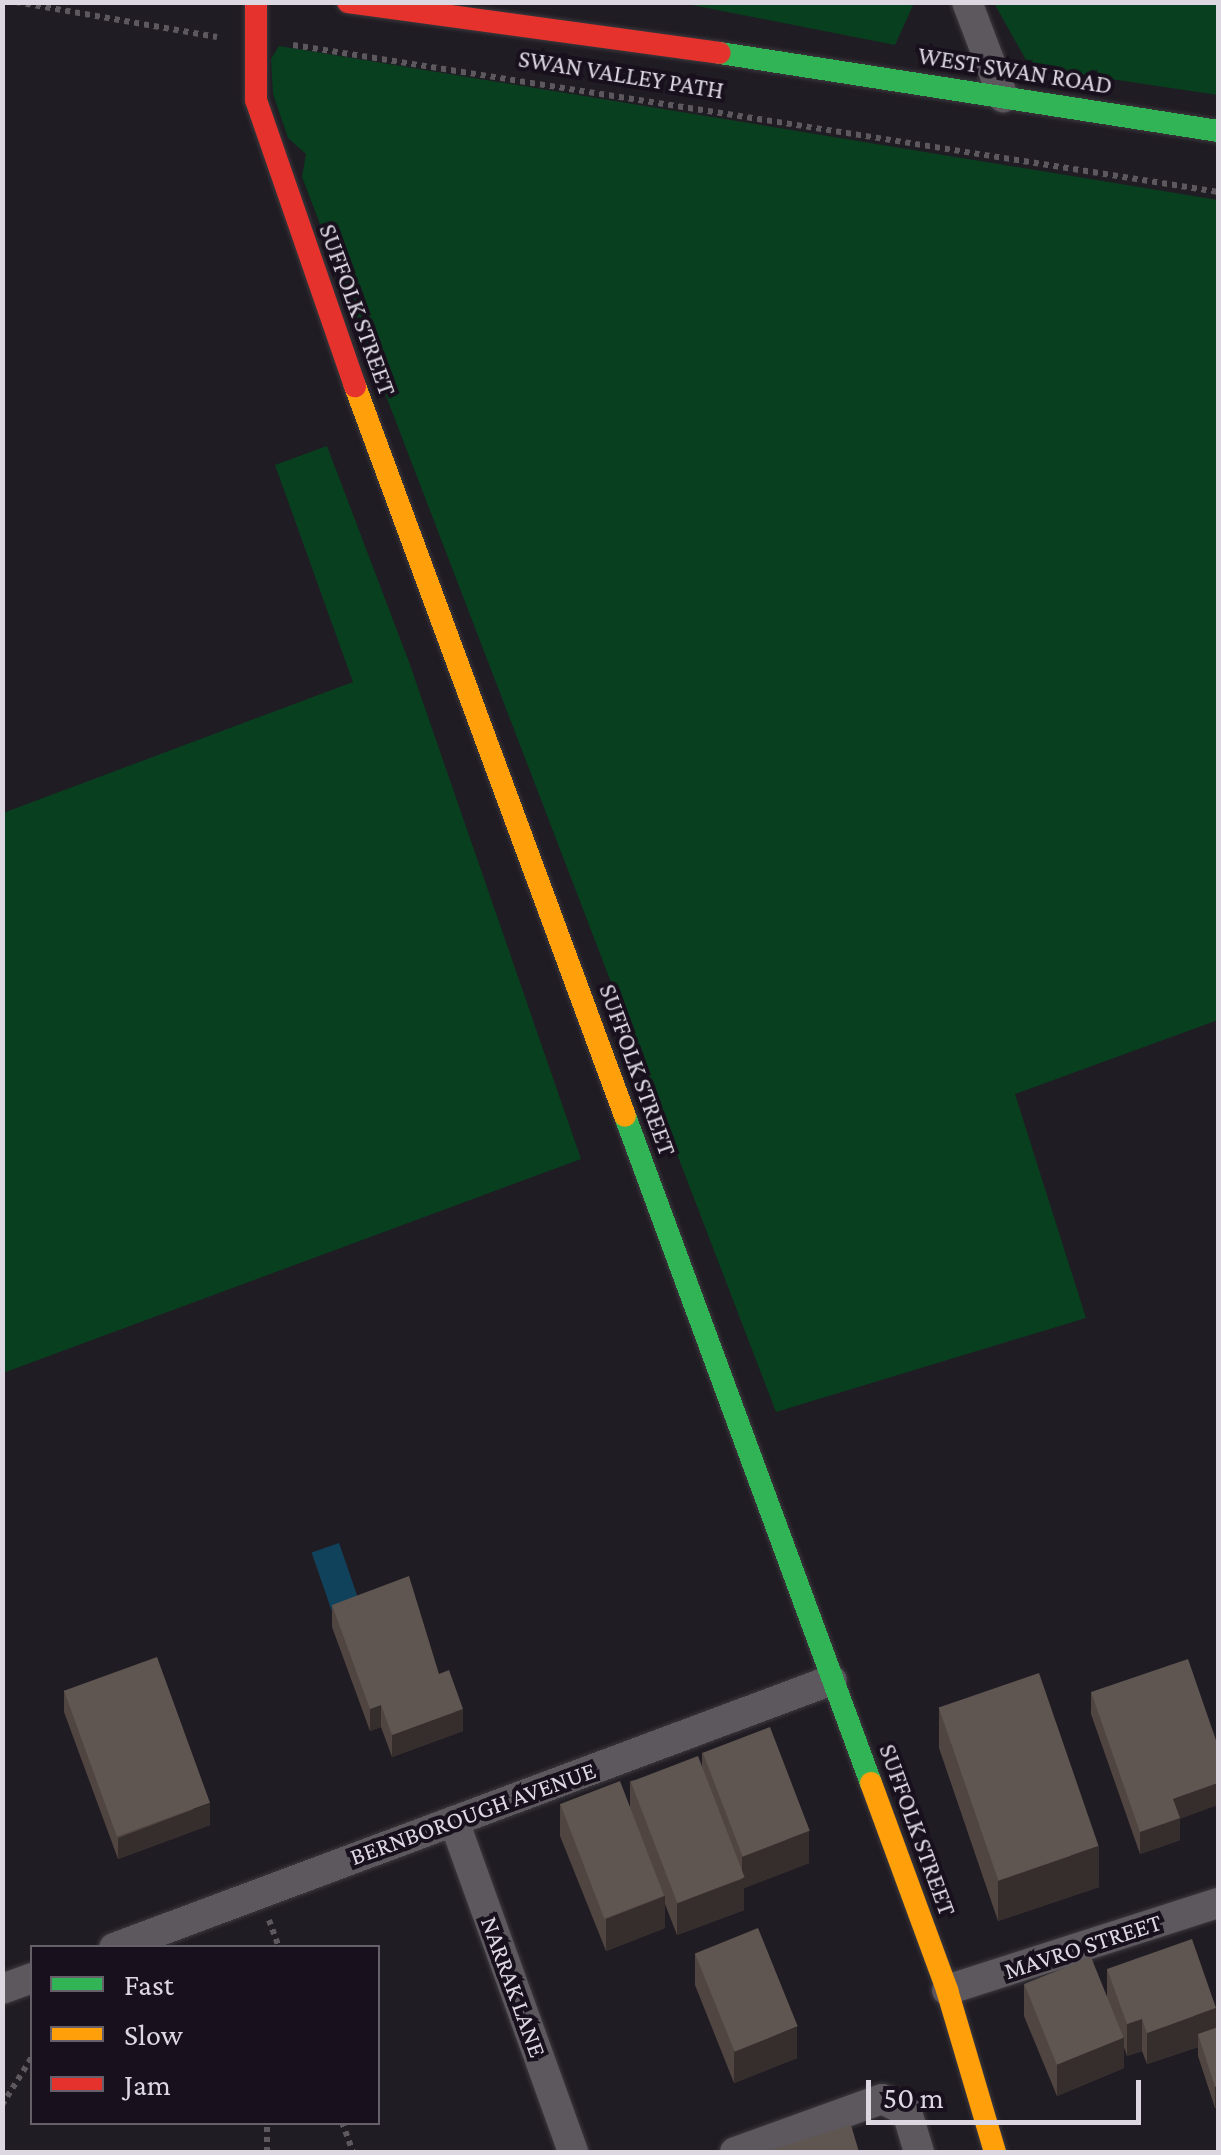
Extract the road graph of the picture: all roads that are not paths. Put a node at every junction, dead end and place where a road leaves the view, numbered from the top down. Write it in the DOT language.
graph roads {
  1 [pos="256,2"];
  2 [pos="348,2"];
  3 [pos="967,2"];
  4 [pos="579,7"];
  5 [pos="803,64"];
  6 [pos="1002,97"];
  7 [pos="1218,131"];
  8 [pos="832,1680"];
  9 [pos="454,1821"];
  10 [pos="1218,1904"];
  11 [pos="122,1945"];
  12 [pos="30,1979"];
  13 [pos="2,1989"];
  14 [pos="947,1990"];
  15 [pos="572,2152"];
  16 [pos="735,2152"];
  17 [pos="919,2152"];
  18 [pos="995,2152"];
  1 -- 8 [label="street, SUFFOLK STREET"];
  2 -- 5 [label="street, WEST SWAN ROAD"];
  3 -- 6 [label="street"];
  4 -- 5 [label="street, WEST SWAN ROAD"];
  5 -- 6 [label="street, WEST SWAN ROAD"];
  6 -- 7 [label="street, WEST SWAN ROAD"];
  8 -- 9 [label="street, BERNBOROUGH AVENUE"];
  8 -- 14 [label="street, SUFFOLK STREET"];
  9 -- 11 [label="street, BERNBOROUGH AVENUE"];
  9 -- 15 [label="street, NARRAK LANE"];
  10 -- 14 [label="street, MAVRO STREET"];
  12 -- 13 [label="street"];
  14 -- 18 [label="street, SUFFOLK STREET"];
  16 -- 17 [label="street"];
}
